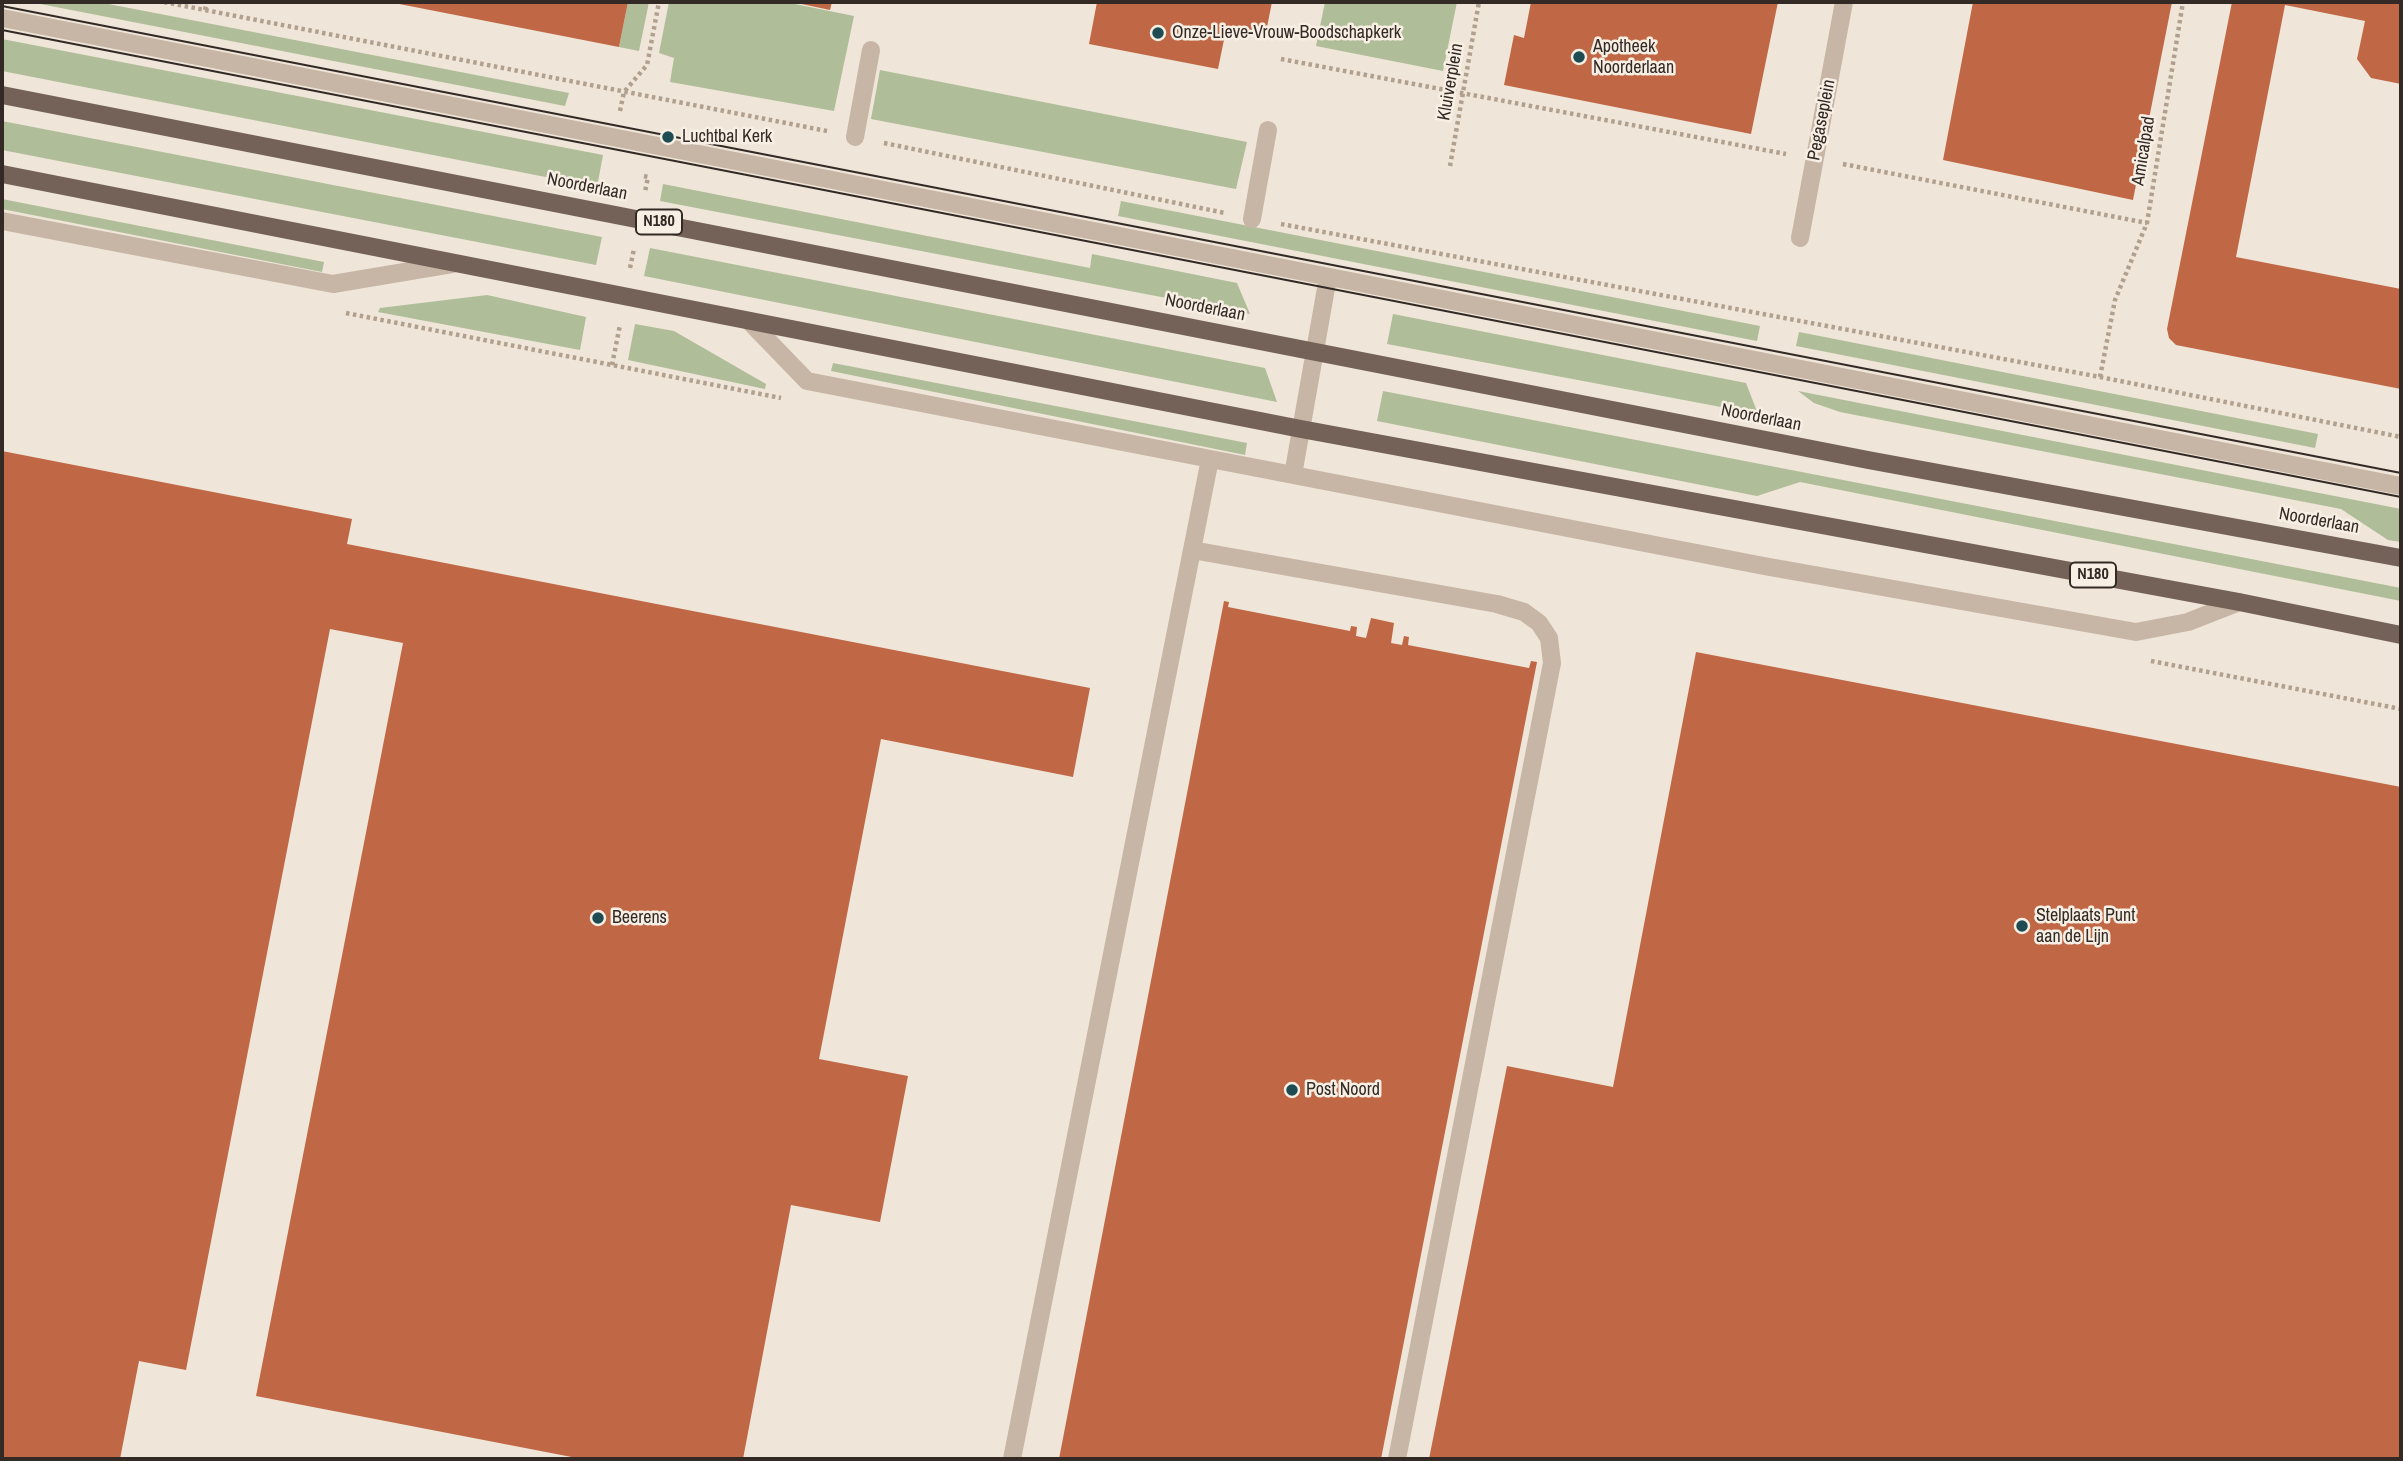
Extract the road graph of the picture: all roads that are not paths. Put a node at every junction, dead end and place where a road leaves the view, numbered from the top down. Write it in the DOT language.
graph roads {
  1 [pos="1844,2"];
  2 [pos="2,18"];
  3 [pos="871,50"];
  4 [pos="2,95"];
  5 [pos="1268,130"];
  6 [pos="855,137"];
  7 [pos="2,174"];
  8 [pos="1252,219"];
  9 [pos="2,221"];
  10 [pos="1800,238"];
  11 [pos="452,264"];
  12 [pos="1328,277"];
  13 [pos="749,321"];
  14 [pos="1315,351"];
  15 [pos="1301,429"];
  16 [pos="1210,458"];
  17 [pos="1293,475"];
  18 [pos="2401,486"];
  19 [pos="1192,550"];
  20 [pos="2401,558"];
  21 [pos="2239,602"];
  22 [pos="2401,635"];
  23 [pos="1012,1459"];
  24 [pos="1397,1459"];
  1 -- 10 [label="street, Pegaseplein"];
  2 -- 12 [label="street"];
  3 -- 6 [label="street"];
  4 -- 14 [label="main road, Noorderlaan / N180"];
  5 -- 8 [label="street"];
  7 -- 11 [label="main road, N180"];
  9 -- 11 [label="street"];
  11 -- 13 [label="main road, N180"];
  12 -- 14 [label="street"];
  12 -- 18 [label="street"];
  13 -- 15 [label="main road, N180"];
  13 -- 16 [label="street"];
  14 -- 15 [label="street"];
  14 -- 20 [label="main road, Noorderlaan / N180"];
  15 -- 17 [label="street"];
  15 -- 21 [label="main road, N180"];
  16 -- 17 [label="street"];
  16 -- 19 [label="street"];
  17 -- 21 [label="street"];
  19 -- 23 [label="street"];
  19 -- 24 [label="street"];
  21 -- 22 [label="main road, N180"];
}
